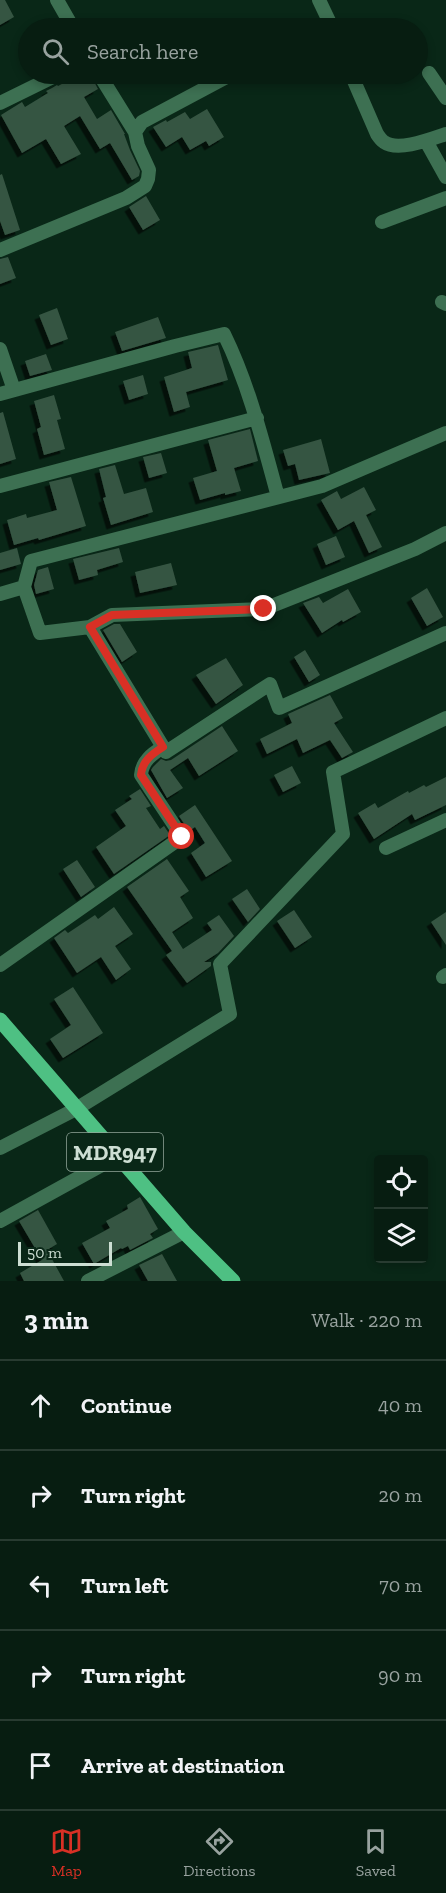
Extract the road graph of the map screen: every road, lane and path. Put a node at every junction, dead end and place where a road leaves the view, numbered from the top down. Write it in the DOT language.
graph roads {
  1 [pos="57,0"];
  2 [pos="319,0"];
  3 [pos="67,18"];
  4 [pos="327,18"];
  5 [pos="429,73"];
  6 [pos="39,84"];
  7 [pos="105,84"];
  8 [pos="213,84"];
  9 [pos="355,84"];
  10 [pos="446,98"];
  11 [pos="0,103"];
  12 [pos="135,132"];
  13 [pos="446,134"];
  14 [pos="426,141"];
  15 [pos="446,177"];
  16 [pos="446,198"];
  17 [pos="382,222"];
  18 [pos="0,249"];
  19 [pos="0,349"];
  20 [pos="14,390"];
  21 [pos="0,394"];
  22 [pos="257,418"];
  23 [pos="446,433"];
  24 [pos="0,486"];
  25 [pos="278,497"];
  26 [pos="446,533"];
  27 [pos="24,587"];
  28 [pos="0,594"];
  29 [pos="90,627"];
  30 [pos="446,633"];
  31 [pos="446,718"];
  32 [pos="163,747"];
  33 [pos="446,820"];
  34 [pos="386,848"];
  35 [pos="0,965"];
  36 [pos="0,1020"];
  37 [pos="76,1108"];
  38 [pos="0,1148"];
  39 [pos="118,1156"];
  40 [pos="0,1221"];
  41 [pos="184,1232"];
  42 [pos="88,1281"];
  43 [pos="233,1281"];
  1 -- 3 [label="street"];
  2 -- 4 [label="street"];
  5 -- 10 [label="street"];
  6 -- 11 [label="street"];
  7 -- 12 [label="street"];
  8 -- 12 [label="street"];
  9 -- 14 [label="street"];
  12 -- 18 [label="street"];
  13 -- 14 [label="street"];
  14 -- 15 [label="street"];
  16 -- 17 [label="street"];
  19 -- 20 [label="street"];
  20 -- 21 [label="street"];
  20 -- 22 [label="street"];
  22 -- 24 [label="street"];
  22 -- 25 [label="street"];
  23 -- 25 [label="street"];
  25 -- 27 [label="street"];
  26 -- 29 [label="street"];
  27 -- 28 [label="street"];
  27 -- 29 [label="street"];
  29 -- 32 [label="street"];
  30 -- 32 [label="street"];
  31 -- 37 [label="street"];
  32 -- 35 [label="street"];
  33 -- 34 [label="street"];
  36 -- 37 [label="main road, MDR947"];
  37 -- 38 [label="street"];
  37 -- 39 [label="main road, MDR947"];
  39 -- 40 [label="street"];
  39 -- 41 [label="main road, MDR947"];
  41 -- 42 [label="street"];
  41 -- 43 [label="main road, MDR947"];
}
